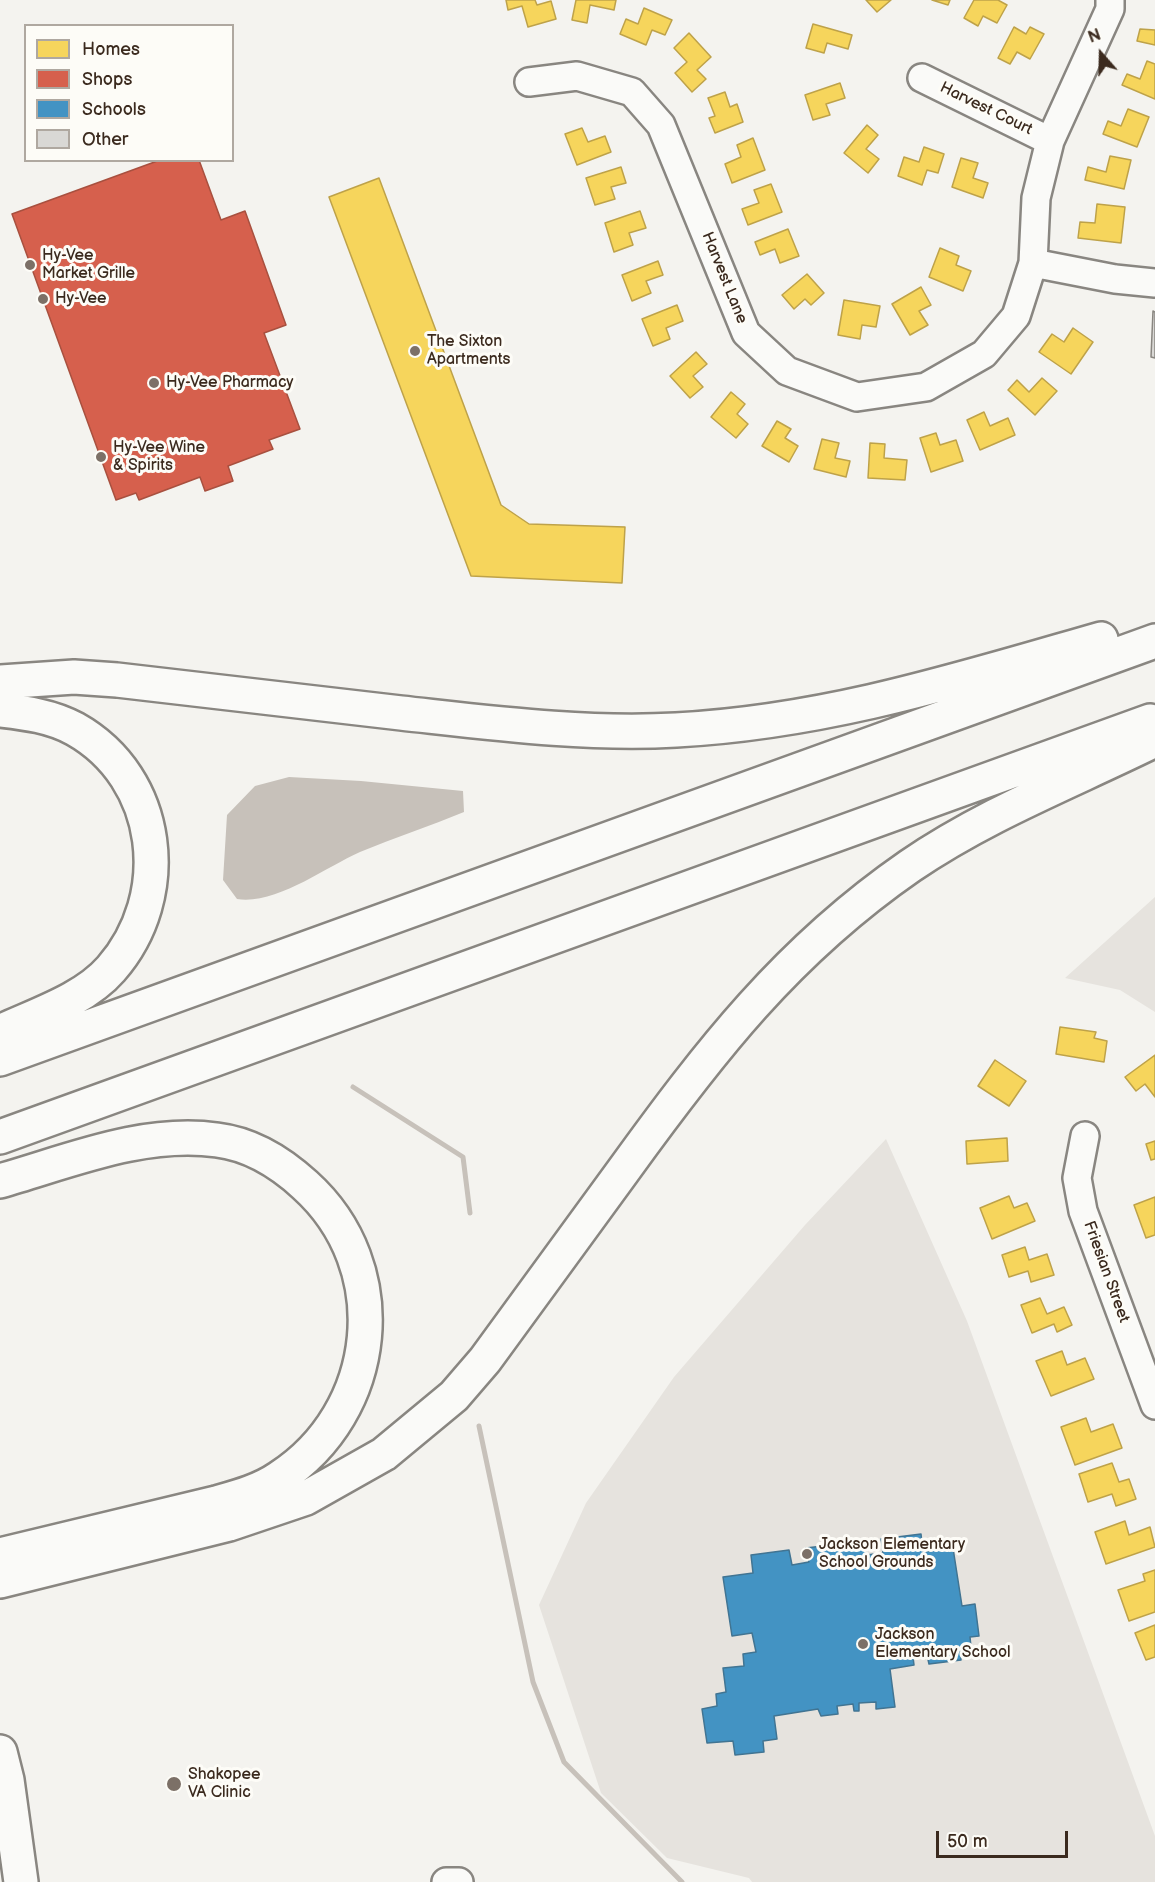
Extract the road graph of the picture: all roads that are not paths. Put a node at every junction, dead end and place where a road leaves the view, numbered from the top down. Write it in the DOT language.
graph roads {
  1 [pos="1110,0"];
  2 [pos="922,78"];
  3 [pos="529,82"];
  4 [pos="1050,141"];
  5 [pos="1033,263"];
  6 [pos="1155,283"];
  7 [pos="1155,623"];
  8 [pos="1155,641"];
  9 [pos="0,682"];
  10 [pos="0,710"];
  11 [pos="1155,719"];
  12 [pos="1155,740"];
  13 [pos="0,1032"];
  14 [pos="0,1059"];
  15 [pos="1084,1136"];
  16 [pos="0,1137"];
  17 [pos="0,1181"];
  18 [pos="1146,1355"];
  19 [pos="1155,1405"];
  20 [pos="0,1556"];
  21 [pos="0,1581"];
  22 [pos="0,1752"];
  23 [pos="0,1850"];
  24 [pos="16,1882"];
  25 [pos="21,1882"];
  26 [pos="446,1882"];
  27 [pos="459,1882"];
  1 -- 4 [label="street, Harvest Lane"];
  2 -- 4 [label="street, Harvest Court"];
  3 -- 5 [label="street, Harvest Lane"];
  4 -- 5 [label="street, Harvest Lane"];
  5 -- 6 [label="street"];
  7 -- 9 [label="main road"];
  8 -- 14 [label="main road"];
  10 -- 13 [label="main road"];
  11 -- 16 [label="main road"];
  12 -- 21 [label="main road"];
  15 -- 18 [label="street, Friesian Street"];
  17 -- 20 [label="main road"];
  18 -- 19 [label="street, Friesian Street"];
  22 -- 25 [label="main road"];
  23 -- 24 [label="main road"];
  26 -- 27 [label="street"];
}
